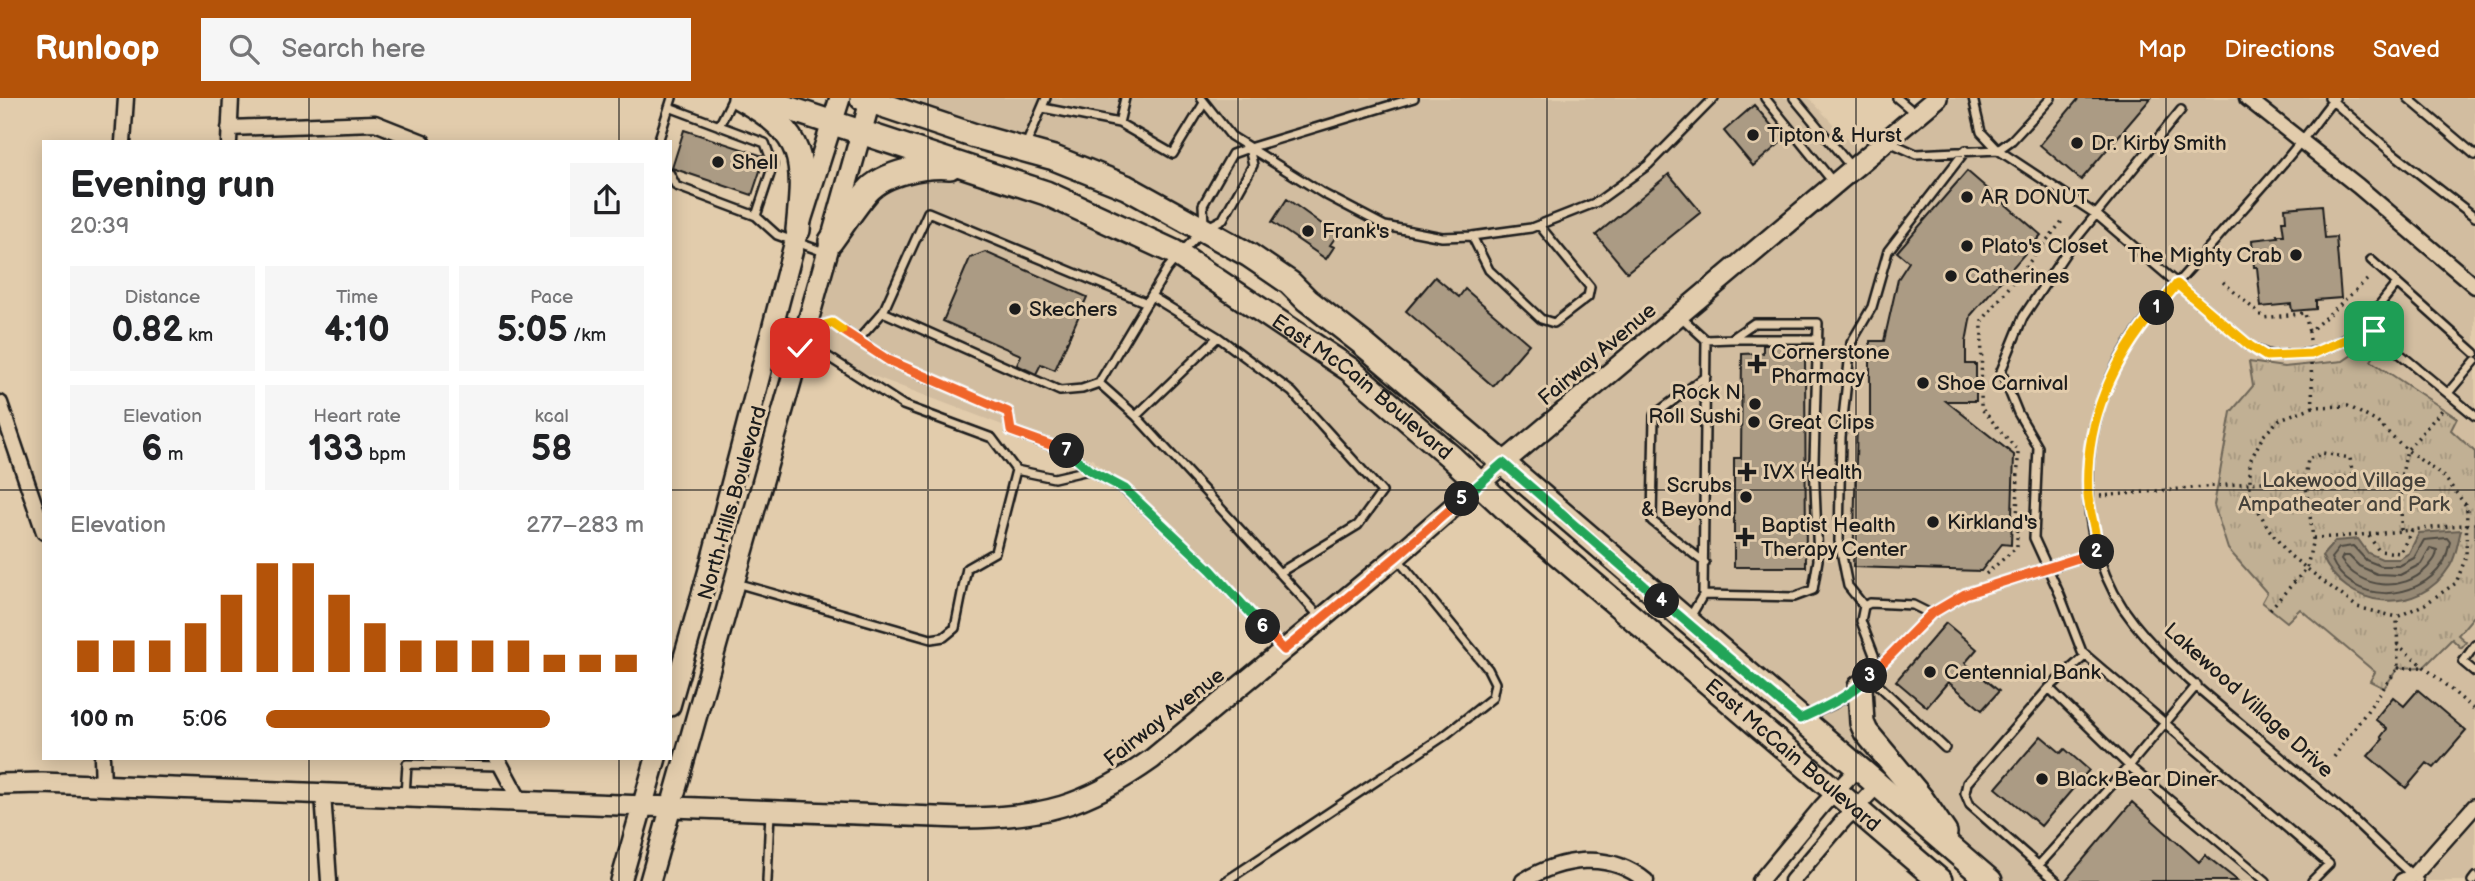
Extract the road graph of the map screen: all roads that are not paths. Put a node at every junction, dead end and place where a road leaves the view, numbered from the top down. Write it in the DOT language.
graph roads {
  1 [pos="126,98"];
  2 [pos="231,98"];
  3 [pos="672,98"];
  4 [pos="733,98"];
  5 [pos="740,98"];
  6 [pos="757,98"];
  7 [pos="839,98"];
  8 [pos="915,98"];
  9 [pos="1047,98"];
  10 [pos="1125,98"];
  11 [pos="1414,98"];
  12 [pos="1714,98"];
  13 [pos="1765,98"];
  14 [pos="1794,98"];
  15 [pos="1897,98"];
  16 [pos="1937,98"];
  17 [pos="1973,98"];
  18 [pos="2051,98"];
  19 [pos="2247,98"];
  20 [pos="2408,98"];
  21 [pos="868,99"];
  22 [pos="1405,99"];
  23 [pos="2332,99"];
  24 [pos="1202,100"];
  25 [pos="669,107"];
  26 [pos="1042,108"];
  27 [pos="2181,110"];
  28 [pos="1916,115"];
  29 [pos="832,123"];
  30 [pos="1119,123"];
  31 [pos="719,126"];
  32 [pos="861,132"];
  33 [pos="229,135"];
  34 [pos="975,136"];
  35 [pos="123,140"];
  36 [pos="418,140"];
  37 [pos="659,140"];
  38 [pos="1885,141"];
  39 [pos="2302,141"];
  40 [pos="1249,148"];
  41 [pos="1024,150"];
  42 [pos="1966,150"];
  43 [pos="1998,150"];
  44 [pos="2475,155"];
  45 [pos="973,168"];
  46 [pos="1852,168"];
  47 [pos="672,178"];
  48 [pos="1834,184"];
  49 [pos="2097,215"];
  50 [pos="757,216"];
  51 [pos="2475,217"];
  52 [pos="1539,225"];
  53 [pos="1204,229"];
  54 [pos="796,236"];
  55 [pos="1472,236"];
  56 [pos="829,247"];
  57 [pos="1178,254"];
  58 [pos="2371,260"];
  59 [pos="2397,283"];
  60 [pos="2177,284"];
  61 [pos="2475,286"];
  62 [pos="1149,300"];
  63 [pos="883,312"];
  64 [pos="1679,315"];
  65 [pos="774,318"];
  66 [pos="2364,324"];
  67 [pos="806,330"];
  68 [pos="1218,337"];
  69 [pos="1731,339"];
  70 [pos="1818,339"];
  71 [pos="858,340"];
  72 [pos="1706,340"];
  73 [pos="2475,353"];
  74 [pos="2475,361"];
  75 [pos="1706,376"];
  76 [pos="1099,383"];
  77 [pos="2448,393"];
  78 [pos="0,403"];
  79 [pos="1136,416"];
  80 [pos="2475,416"];
  81 [pos="1503,463"];
  82 [pos="1016,470"];
  83 [pos="1089,470"];
  84 [pos="1479,484"];
  85 [pos="42,525"];
  86 [pos="2098,552"];
  87 [pos="1396,557"];
  88 [pos="1704,563"];
  89 [pos="2047,568"];
  90 [pos="1279,573"];
  91 [pos="733,582"];
  92 [pos="1703,595"];
  93 [pos="1864,606"];
  94 [pos="1931,614"];
  95 [pos="1322,619"];
  96 [pos="1687,623"];
  97 [pos="2475,645"];
  98 [pos="1284,650"];
  99 [pos="2086,655"];
  100 [pos="1879,668"];
  101 [pos="2475,673"];
  102 [pos="1865,682"];
  103 [pos="2197,685"];
  104 [pos="2049,688"];
  105 [pos="672,699"];
  106 [pos="1800,719"];
  107 [pos="2166,724"];
  108 [pos="1945,748"];
  109 [pos="102,760"];
  110 [pos="655,760"];
  111 [pos="499,762"];
  112 [pos="2129,766"];
  113 [pos="1857,769"];
  114 [pos="0,784"];
  115 [pos="103,786"];
  116 [pos="1877,786"];
  117 [pos="1836,792"];
  118 [pos="323,794"];
  119 [pos="405,797"];
  120 [pos="520,801"];
  121 [pos="642,806"];
  122 [pos="2475,806"];
  123 [pos="671,807"];
  124 [pos="1856,809"];
  125 [pos="770,811"];
  126 [pos="1965,861"];
  127 [pos="2039,865"];
  128 [pos="2411,880"];
  129 [pos="329,881"];
  130 [pos="621,881"];
  131 [pos="650,881"];
  132 [pos="767,881"];
  133 [pos="1226,881"];
  134 [pos="1522,881"];
  135 [pos="1646,881"];
  136 [pos="1760,881"];
  137 [pos="1792,881"];
  138 [pos="1940,881"];
  139 [pos="1990,881"];
  140 [pos="2056,881"];
  141 [pos="2266,881"];
  142 [pos="2312,881"];
  1 -- 35 [label="street"];
  2 -- 33 [label="street"];
  3 -- 25 [label="lane"];
  4 -- 31 [label="lane"];
  5 -- 54 [label="main road"];
  6 -- 29 [label="main road, East McCain Boulevard"];
  7 -- 29 [label="street, North Hills Boulevard"];
  8 -- 34 [label="main road"];
  9 -- 26 [label="lane"];
  10 -- 30 [label="lane"];
  11 -- 22 [label="lane"];
  12 -- 52 [label="lane"];
  13 -- 48 [label="lane"];
  14 -- 46 [label="lane"];
  15 -- 28 [label="lane"];
  16 -- 28 [label="street, Fairway Avenue"];
  17 -- 43 [label="lane"];
  18 -- 43 [label="lane"];
  19 -- 39 [label="street"];
  20 -- 44 [label="lane"];
  21 -- 32 [label="street, North Hills Boulevard"];
  21 -- 34 [label="main road, East McCain Boulevard"];
  22 -- 40 [label="lane"];
  23 -- 39 [label="lane, Lakewood Village Drive"];
  23 -- 51 [label="lane"];
  24 -- 30 [label="lane"];
  24 -- 40 [label="lane"];
  25 -- 31 [label="lane"];
  25 -- 37 [label="lane"];
  26 -- 30 [label="lane"];
  26 -- 41 [label="lane"];
  27 -- 49 [label="lane"];
  28 -- 38 [label="street, Fairway Avenue"];
  29 -- 32 [label="main road, East McCain Boulevard"];
  29 -- 54 [label="street, North Hills Boulevard"];
  31 -- 50 [label="lane"];
  32 -- 45 [label="main road, East McCain Boulevard"];
  32 -- 56 [label="street, North Hills Boulevard"];
  33 -- 36 [label="street"];
  34 -- 41 [label="main road, East McCain Boulevard"];
  38 -- 42 [label="lane"];
  38 -- 46 [label="street, Fairway Avenue"];
  39 -- 60 [label="lane, Lakewood Village Drive"];
  39 -- 61 [label="street"];
  40 -- 53 [label="lane"];
  40 -- 53 [label="lane"];
  40 -- 55 [label="lane"];
  41 -- 53 [label="main road, East McCain Boulevard"];
  42 -- 43 [label="lane"];
  42 -- 93 [label="lane"];
  43 -- 49 [label="lane"];
  45 -- 56 [label="main road"];
  45 -- 57 [label="main road, East McCain Boulevard"];
  46 -- 48 [label="street, Fairway Avenue"];
  47 -- 50 [label="lane"];
  48 -- 64 [label="street, Fairway Avenue"];
  49 -- 60 [label="lane"];
  49 -- 89 [label="lane"];
  50 -- 54 [label="lane"];
  52 -- 55 [label="lane"];
  52 -- 55 [label="lane"];
  53 -- 57 [label="lane"];
  53 -- 81 [label="main road, East McCain Boulevard"];
  54 -- 56 [label="lane"];
  54 -- 65 [label="street, North Hills Boulevard"];
  56 -- 67 [label="street, North Hills Boulevard"];
  57 -- 62 [label="lane"];
  57 -- 84 [label="main road, East McCain Boulevard"];
  58 -- 59 [label="lane"];
  59 -- 66 [label="lane"];
  59 -- 73 [label="lane"];
  60 -- 66 [label="lane"];
  60 -- 86 [label="lane, Lakewood Village Drive"];
  62 -- 63 [label="lane"];
  62 -- 68 [label="lane"];
  62 -- 76 [label="lane"];
  63 -- 71 [label="lane"];
  63 -- 76 [label="lane"];
  64 -- 72 [label="lane"];
  64 -- 81 [label="street, Fairway Avenue"];
  65 -- 67 [label="lane"];
  65 -- 105 [label="street, North Hills Boulevard"];
  66 -- 77 [label="lane"];
  67 -- 71 [label="lane"];
  67 -- 82 [label="lane"];
  67 -- 91 [label="street, North Hills Boulevard"];
  68 -- 79 [label="lane"];
  68 -- 90 [label="lane"];
  69 -- 70 [label="lane"];
  69 -- 70 [label="lane"];
  69 -- 72 [label="lane"];
  70 -- 92 [label="lane"];
  71 -- 83 [label="lane"];
  72 -- 75 [label="lane"];
  74 -- 77 [label="lane"];
  75 -- 88 [label="lane"];
  75 -- 88 [label="lane"];
  76 -- 79 [label="lane"];
  77 -- 80 [label="lane"];
  78 -- 85 [label="street"];
  79 -- 90 [label="lane"];
  81 -- 84 [label="street, Fairway Avenue"];
  81 -- 96 [label="main road, East McCain Boulevard"];
  82 -- 83 [label="lane"];
  82 -- 91 [label="lane"];
  83 -- 98 [label="lane"];
  84 -- 87 [label="street, Fairway Avenue"];
  84 -- 117 [label="main road, East McCain Boulevard"];
  86 -- 89 [label="lane"];
  86 -- 103 [label="lane, Lakewood Village Drive"];
  87 -- 95 [label="street, Fairway Avenue"];
  87 -- 133 [label="lane"];
  88 -- 92 [label="lane"];
  89 -- 94 [label="lane"];
  89 -- 99 [label="lane"];
  90 -- 95 [label="lane"];
  91 -- 123 [label="street, North Hills Boulevard"];
  92 -- 96 [label="lane"];
  93 -- 94 [label="lane"];
  93 -- 100 [label="lane"];
  94 -- 100 [label="lane"];
  95 -- 98 [label="street, Fairway Avenue"];
  96 -- 106 [label="main road, East McCain Boulevard"];
  97 -- 101 [label="lane"];
  98 -- 125 [label="street, Fairway Avenue"];
  99 -- 104 [label="lane"];
  99 -- 107 [label="lane"];
  100 -- 102 [label="lane"];
  102 -- 106 [label="lane"];
  102 -- 108 [label="lane"];
  102 -- 126 [label="main road"];
  103 -- 107 [label="lane"];
  103 -- 128 [label="lane, Lakewood Village Drive"];
  104 -- 112 [label="lane"];
  104 -- 127 [label="lane"];
  106 -- 113 [label="main road, East McCain Boulevard"];
  107 -- 112 [label="lane"];
  107 -- 142 [label="lane"];
  109 -- 115 [label="street"];
  110 -- 121 [label="street"];
  111 -- 119 [label="lane"];
  111 -- 120 [label="street"];
  112 -- 127 [label="lane"];
  112 -- 141 [label="lane"];
  113 -- 116 [label="main road, East McCain Boulevard"];
  113 -- 117 [label="street"];
  114 -- 115 [label="street, Fairway Avenue"];
  115 -- 118 [label="street, Fairway Avenue"];
  116 -- 124 [label="street"];
  116 -- 126 [label="main road, East McCain Boulevard"];
  117 -- 124 [label="main road, East McCain Boulevard"];
  117 -- 136 [label="street"];
  118 -- 119 [label="street, Fairway Avenue"];
  118 -- 129 [label="street"];
  119 -- 120 [label="street, Fairway Avenue"];
  120 -- 121 [label="street, Fairway Avenue"];
  121 -- 123 [label="street, Fairway Avenue"];
  121 -- 130 [label="street"];
  122 -- 128 [label="street, Lakewood Village Drive"];
  123 -- 125 [label="street, Fairway Avenue"];
  123 -- 131 [label="street, North Hills Boulevard"];
  124 -- 137 [label="street"];
  124 -- 138 [label="main road, East McCain Boulevard"];
  125 -- 132 [label="lane"];
  126 -- 139 [label="main road, East McCain Boulevard"];
  127 -- 140 [label="lane"];
  134 -- 135 [label="street"];
}
